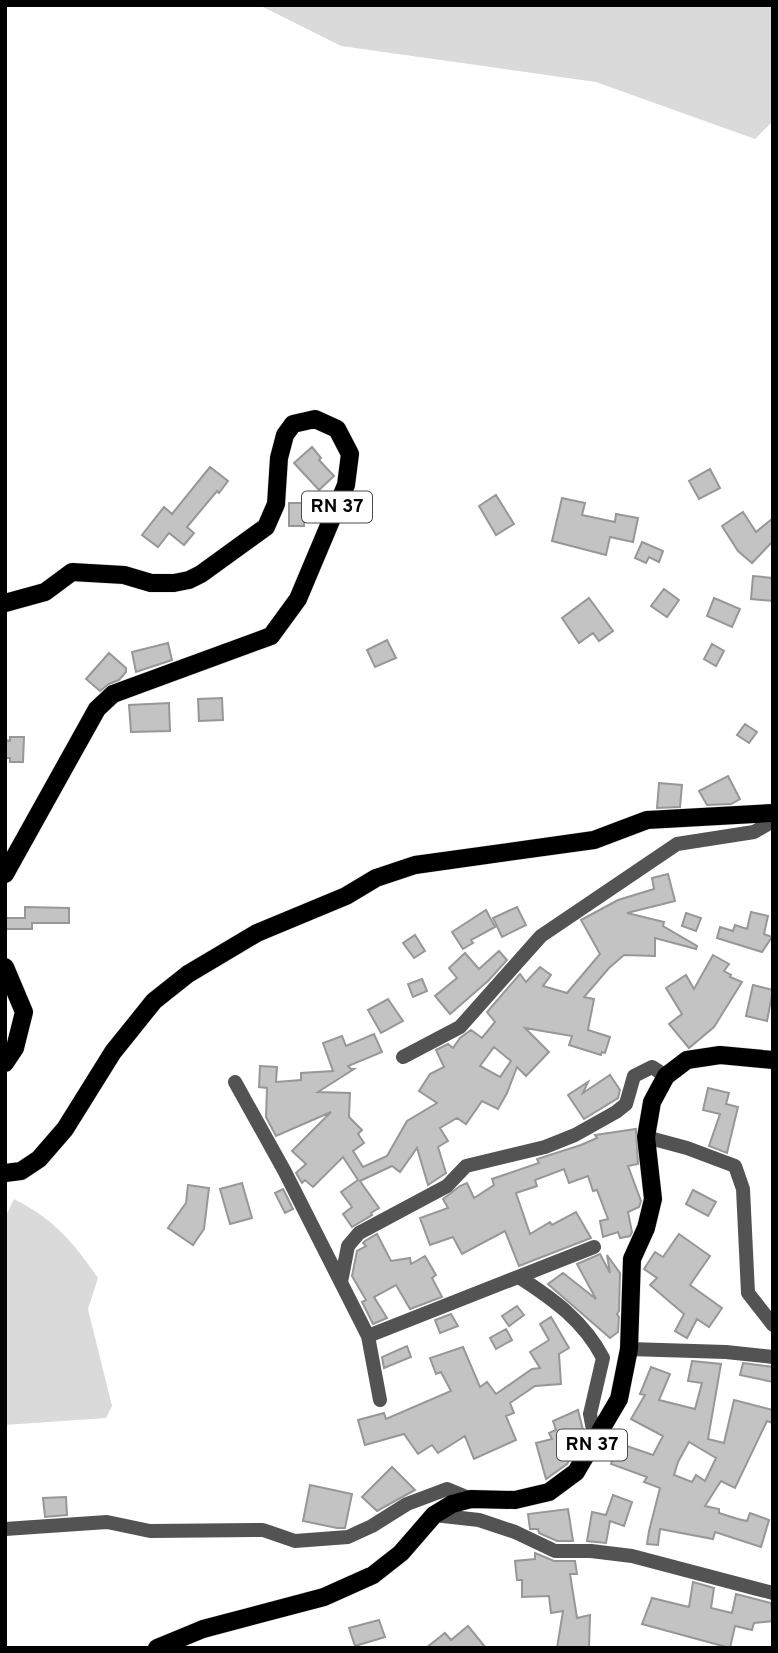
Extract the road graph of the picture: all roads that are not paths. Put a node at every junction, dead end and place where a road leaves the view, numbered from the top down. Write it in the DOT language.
graph roads {
  1 [pos="5,603"];
  2 [pos="773,813"];
  3 [pos="773,821"];
  4 [pos="5,874"];
  5 [pos="5,967"];
  6 [pos="403,1057"];
  7 [pos="773,1060"];
  8 [pos="5,1063"];
  9 [pos="666,1076"];
  10 [pos="235,1082"];
  11 [pos="646,1137"];
  12 [pos="5,1173"];
  13 [pos="594,1247"];
  14 [pos="519,1277"];
  15 [pos="341,1282"];
  16 [pos="773,1325"];
  17 [pos="368,1336"];
  18 [pos="629,1349"];
  19 [pos="773,1357"];
  20 [pos="380,1400"];
  21 [pos="595,1440"];
  22 [pos="471,1499"];
  23 [pos="434,1515"];
  24 [pos="5,1529"];
  25 [pos="773,1593"];
  26 [pos="157,1648"];
  1 -- 4 [label="main road, RN 37"];
  2 -- 12 [label="main road"];
  3 -- 6 [label="street"];
  5 -- 8 [label="main road"];
  7 -- 9 [label="main road"];
  9 -- 11 [label="main road, RN 37"];
  9 -- 15 [label="street"];
  10 -- 15 [label="street"];
  11 -- 16 [label="street"];
  11 -- 18 [label="main road, RN 37"];
  13 -- 14 [label="street"];
  14 -- 17 [label="street"];
  14 -- 21 [label="street"];
  15 -- 17 [label="street"];
  17 -- 20 [label="street"];
  18 -- 19 [label="street"];
  18 -- 21 [label="main road, RN 37"];
  21 -- 22 [label="main road, RN 37"];
  22 -- 23 [label="main road, RN 37"];
  22 -- 24 [label="street"];
  23 -- 25 [label="street"];
  23 -- 26 [label="main road, RN 37"];
}
